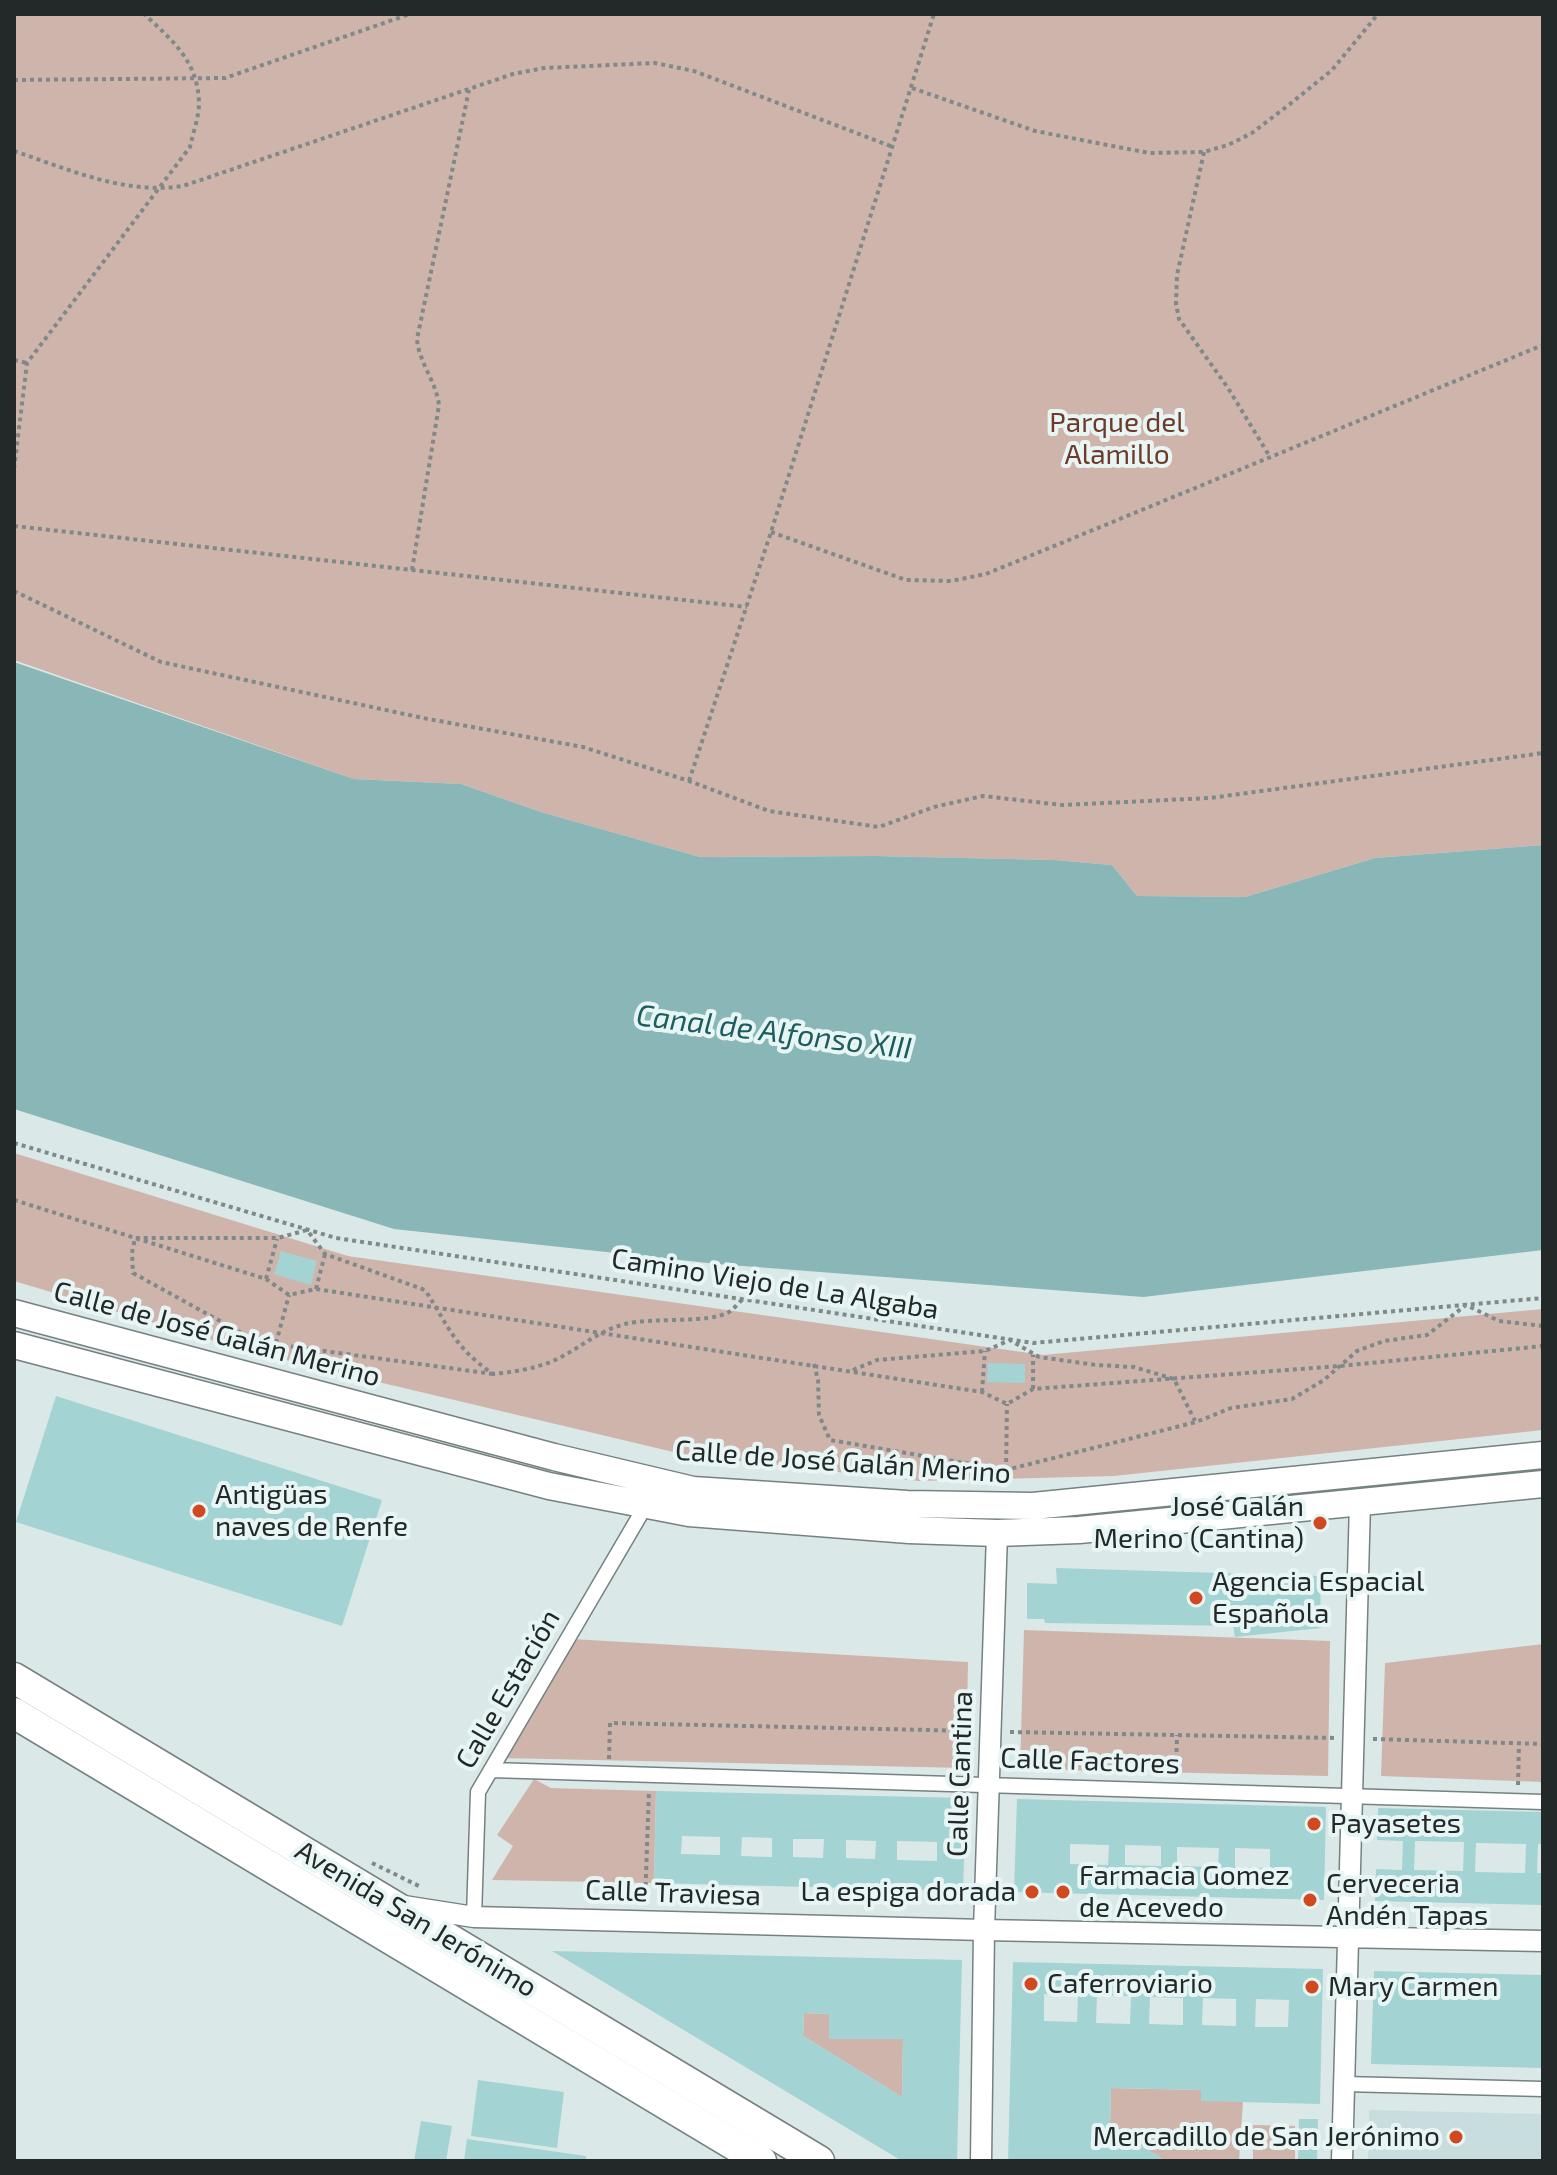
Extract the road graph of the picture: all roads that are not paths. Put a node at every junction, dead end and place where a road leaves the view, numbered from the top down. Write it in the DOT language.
graph roads {
  1 [pos="14,1313"];
  2 [pos="14,1345"];
  3 [pos="1543,1455"];
  4 [pos="1543,1484"];
  5 [pos="1360,1502"];
  6 [pos="646,1505"];
  7 [pos="997,1533"];
  8 [pos="14,1678"];
  9 [pos="14,1713"];
  10 [pos="491,1770"];
  11 [pos="988,1783"];
  12 [pos="1351,1796"];
  13 [pos="1543,1802"];
  14 [pos="393,1905"];
  15 [pos="474,1917"];
  16 [pos="984,1930"];
  17 [pos="1347,1936"];
  18 [pos="449,1939"];
  19 [pos="1543,1941"];
  20 [pos="445,1971"];
  21 [pos="1344,2084"];
  22 [pos="1543,2089"];
  23 [pos="761,2161"];
  24 [pos="819,2161"];
  25 [pos="981,2161"];
  26 [pos="1342,2161"];
  1 -- 3 [label="main road, Calle de José Galán Merino"];
  2 -- 6 [label="main road"];
  4 -- 5 [label="main road"];
  5 -- 7 [label="main road"];
  5 -- 12 [label="street"];
  6 -- 7 [label="main road"];
  6 -- 10 [label="street, Calle Estación"];
  7 -- 11 [label="street, Calle Cantina"];
  8 -- 14 [label="main road, Avenida San Jerónimo"];
  9 -- 20 [label="main road, Avenida San Jerónimo"];
  10 -- 11 [label="street, Calle Factores"];
  10 -- 15 [label="street, Calle Estación"];
  11 -- 12 [label="street, Calle Factores"];
  11 -- 16 [label="street, Calle Cantina"];
  12 -- 13 [label="street, Calle Factores"];
  12 -- 17 [label="street"];
  14 -- 15 [label="street, Calle Traviesa"];
  14 -- 18 [label="main road, Avenida San Jerónimo"];
  15 -- 16 [label="street, Calle Traviesa"];
  15 -- 18 [label="street"];
  16 -- 17 [label="street, Calle Traviesa"];
  16 -- 25 [label="street, Calle Cantina"];
  17 -- 19 [label="street, Calle Traviesa"];
  17 -- 21 [label="street"];
  18 -- 20 [label="street"];
  18 -- 24 [label="main road, Avenida San Jerónimo"];
  20 -- 23 [label="main road, Avenida San Jerónimo"];
  21 -- 22 [label="street"];
  21 -- 26 [label="street"];
}
